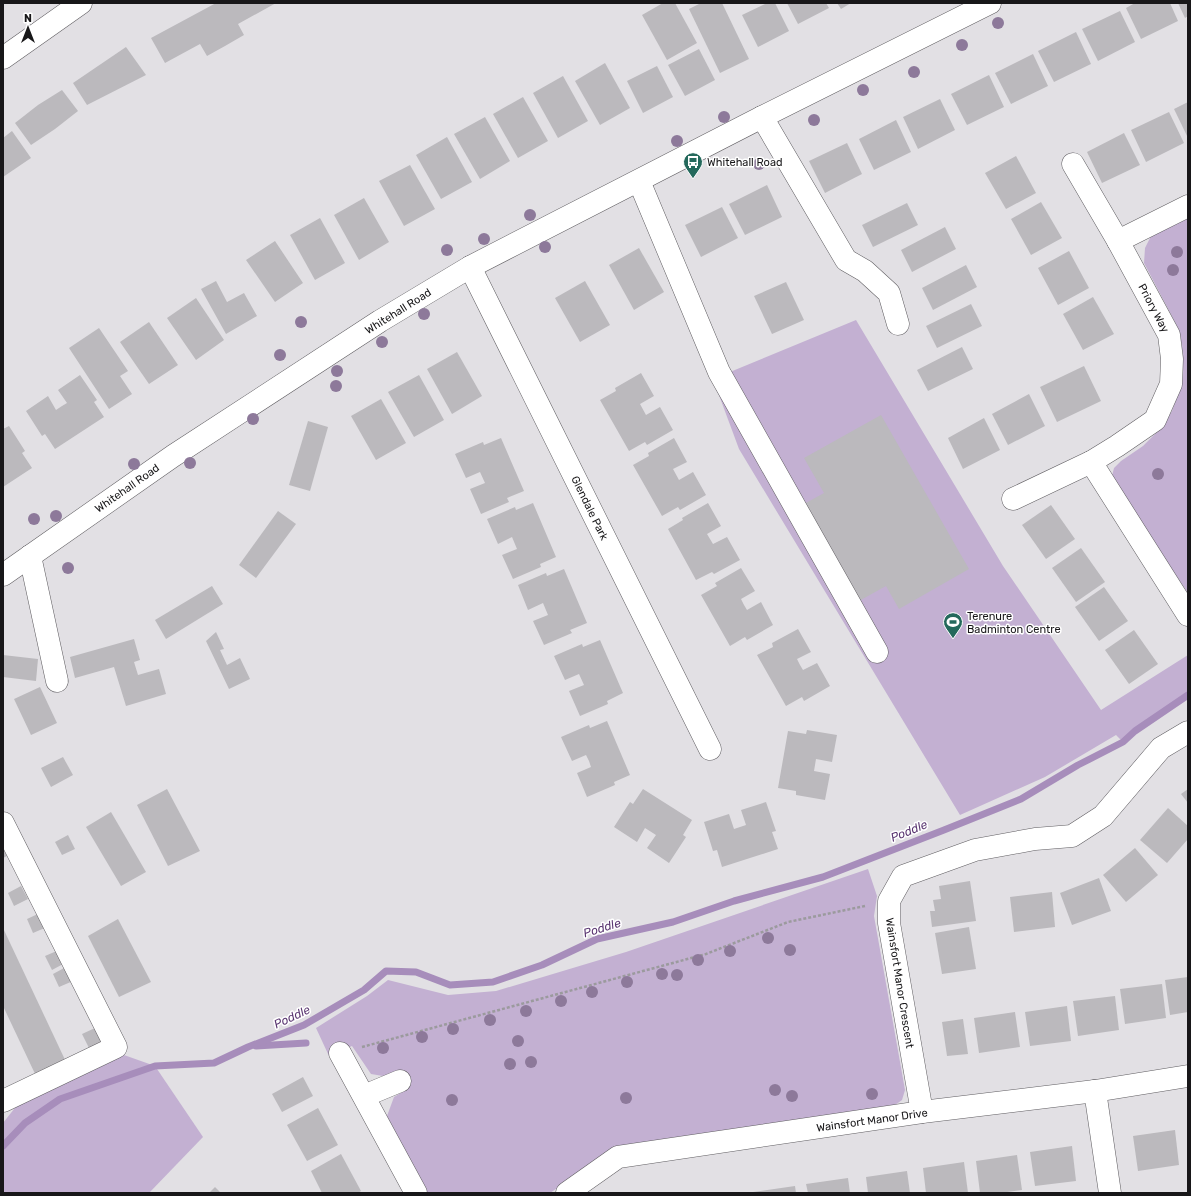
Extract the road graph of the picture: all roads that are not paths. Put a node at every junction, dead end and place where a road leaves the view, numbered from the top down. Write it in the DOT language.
graph roads {
  1 [pos="81,3"];
  2 [pos="990,3"];
  3 [pos="3,58"];
  4 [pos="762,117"];
  5 [pos="1073,164"];
  6 [pos="639,181"];
  7 [pos="1188,206"];
  8 [pos="1118,241"];
  9 [pos="470,267"];
  10 [pos="898,324"];
  11 [pos="1091,462"];
  12 [pos="1013,499"];
  13 [pos="30,556"];
  14 [pos="3,575"];
  15 [pos="1188,615"];
  16 [pos="877,652"];
  17 [pos="57,681"];
  18 [pos="1188,732"];
  19 [pos="710,749"];
  20 [pos="3,823"];
  21 [pos="340,1053"];
  22 [pos="1188,1076"];
  23 [pos="400,1081"];
  24 [pos="1095,1091"];
  25 [pos="364,1096"];
  26 [pos="3,1101"];
  27 [pos="922,1112"];
  28 [pos="416,1193"];
  29 [pos="567,1193"];
  30 [pos="1110,1193"];
  1 -- 3 [label="street"];
  2 -- 4 [label="street, Whitehall Road"];
  4 -- 6 [label="street, Whitehall Road"];
  4 -- 10 [label="street"];
  5 -- 8 [label="street, Priory Way"];
  6 -- 9 [label="street, Whitehall Road"];
  6 -- 16 [label="street"];
  7 -- 8 [label="street"];
  8 -- 11 [label="street, Priory Way"];
  9 -- 13 [label="street, Whitehall Road"];
  9 -- 19 [label="street, Glendale Park"];
  11 -- 12 [label="street, Priory Way"];
  11 -- 15 [label="street"];
  13 -- 14 [label="street, Whitehall Road"];
  13 -- 17 [label="street"];
  18 -- 27 [label="street, Wainsfort Manor Crescent"];
  20 -- 26 [label="street"];
  21 -- 25 [label="street"];
  22 -- 24 [label="street, Wainsfort Manor Drive"];
  23 -- 25 [label="street"];
  24 -- 27 [label="street, Wainsfort Manor Drive"];
  24 -- 30 [label="street"];
  25 -- 28 [label="street"];
  27 -- 29 [label="street, Wainsfort Manor Drive"];
}
